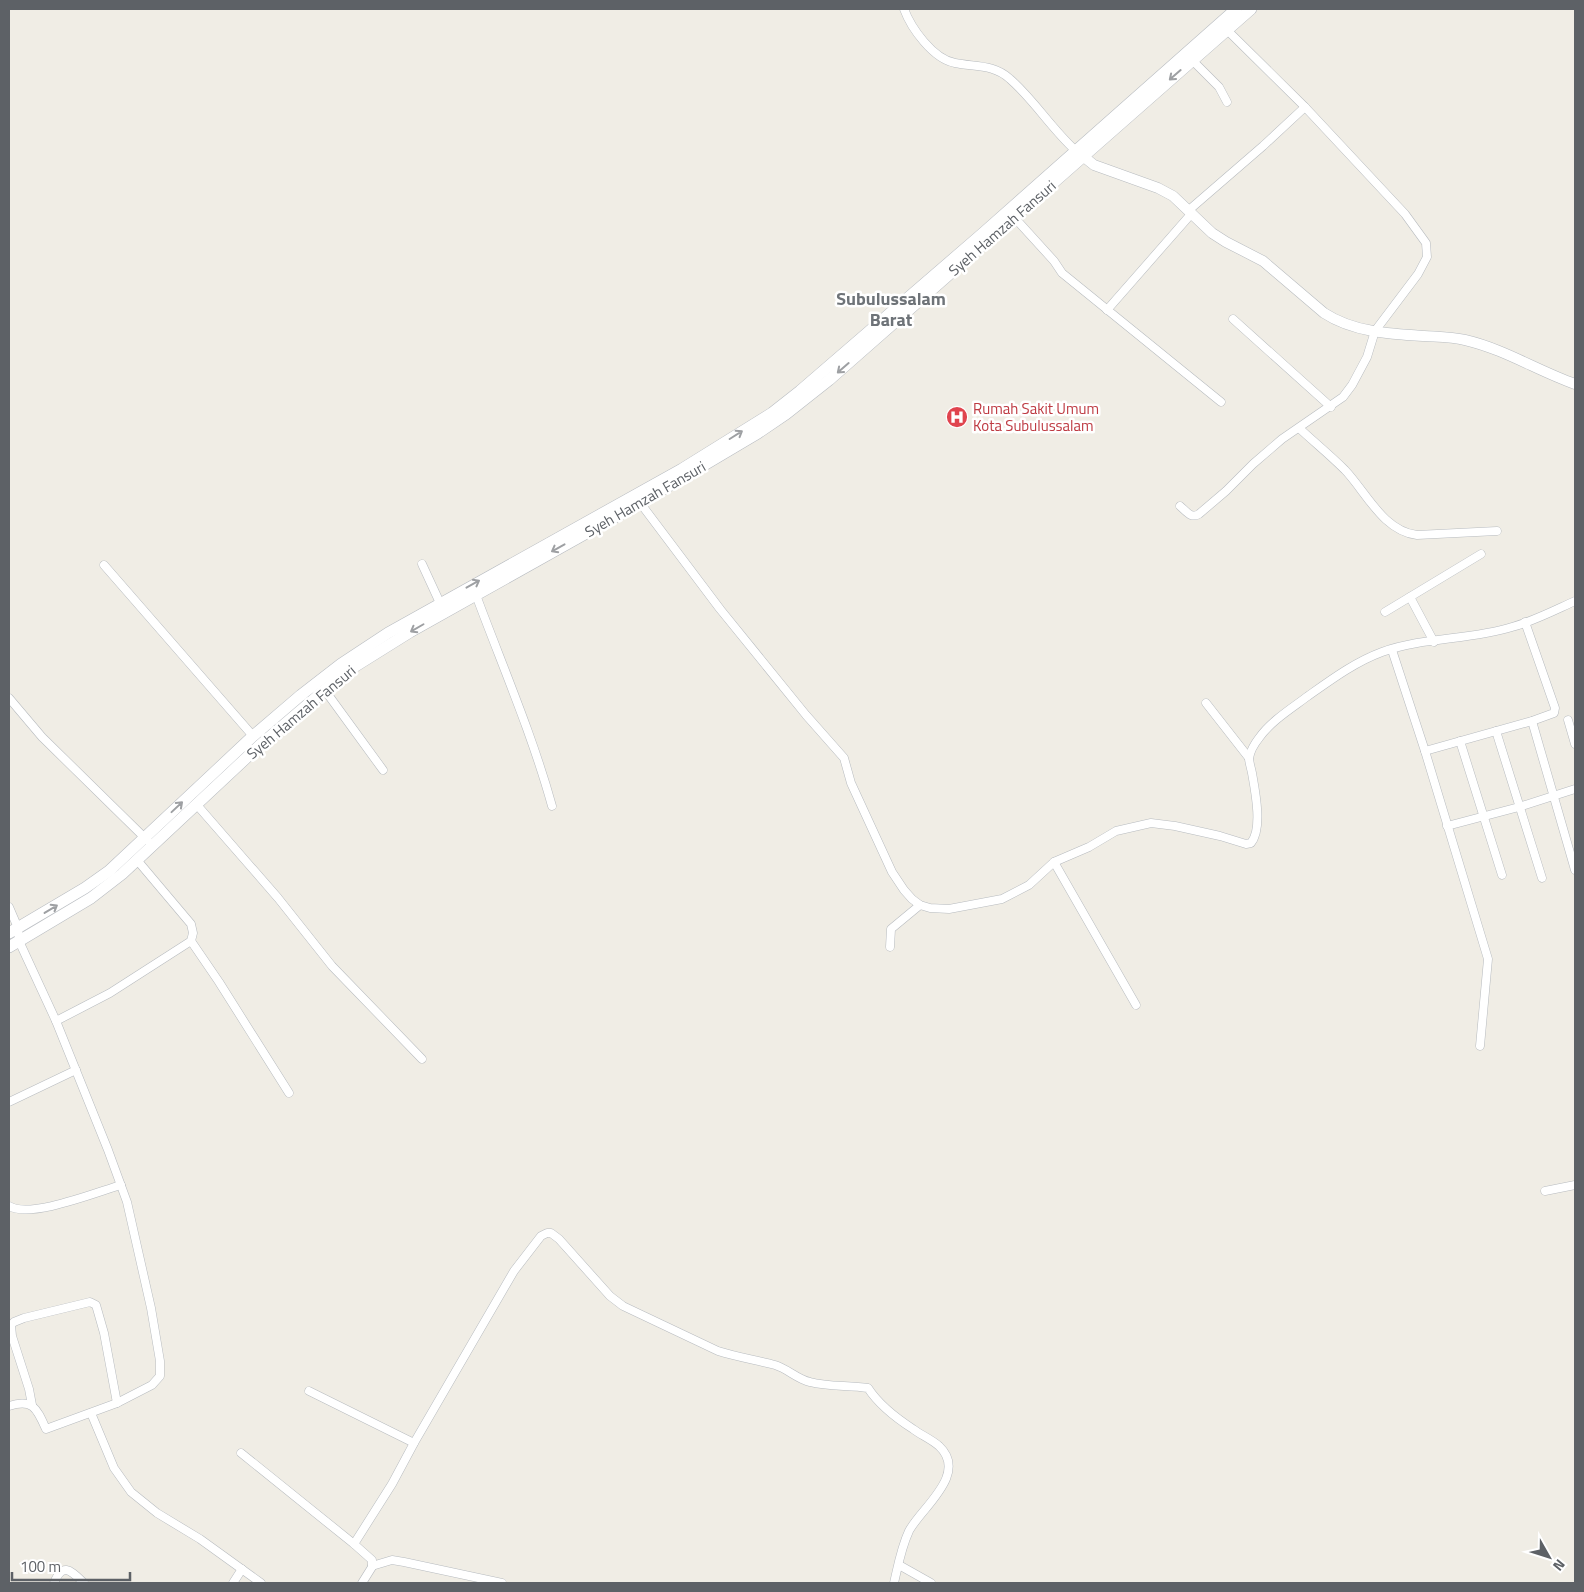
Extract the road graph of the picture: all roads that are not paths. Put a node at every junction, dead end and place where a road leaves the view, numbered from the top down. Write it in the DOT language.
graph roads {
  1 [pos="904,9"];
  2 [pos="1236,9"];
  3 [pos="1251,9"];
  4 [pos="1227,30"];
  5 [pos="1192,60"];
  6 [pos="1227,102"];
  7 [pos="1305,107"];
  8 [pos="1079,153"];
  9 [pos="1190,212"];
  10 [pos="1014,217"];
  11 [pos="1107,310"];
  12 [pos="1233,319"];
  13 [pos="1375,330"];
  14 [pos="1575,384"];
  15 [pos="802,396"];
  16 [pos="1221,402"];
  17 [pos="1332,407"];
  18 [pos="1299,428"];
  19 [pos="638,499"];
  20 [pos="1180,506"];
  21 [pos="1497,531"];
  22 [pos="1481,554"];
  23 [pos="422,564"];
  24 [pos="104,565"];
  25 [pos="476,595"];
  26 [pos="1410,597"];
  27 [pos="1575,601"];
  28 [pos="440,603"];
  29 [pos="1385,612"];
  30 [pos="1525,622"];
  31 [pos="1434,642"];
  32 [pos="1392,650"];
  33 [pos="324,689"];
  34 [pos="9,698"];
  35 [pos="304,700"];
  36 [pos="1206,703"];
  37 [pos="1568,720"];
  38 [pos="1532,722"];
  39 [pos="1496,731"];
  40 [pos="253,736"];
  41 [pos="1460,741"];
  42 [pos="1575,744"];
  43 [pos="1426,751"];
  44 [pos="1249,758"];
  45 [pos="383,770"];
  46 [pos="1575,789"];
  47 [pos="1553,796"];
  48 [pos="197,805"];
  49 [pos="552,806"];
  50 [pos="1519,807"];
  51 [pos="1484,817"];
  52 [pos="1447,826"];
  53 [pos="148,842"];
  54 [pos="137,860"];
  55 [pos="1054,862"];
  56 [pos="1575,870"];
  57 [pos="1502,874"];
  58 [pos="1542,878"];
  59 [pos="920,904"];
  60 [pos="9,907"];
  61 [pos="14,930"];
  62 [pos="191,940"];
  63 [pos="14,944"];
  64 [pos="890,947"];
  65 [pos="1136,1005"];
  66 [pos="56,1021"];
  67 [pos="1480,1046"];
  68 [pos="422,1059"];
  69 [pos="76,1070"];
  70 [pos="289,1093"];
  71 [pos="9,1102"];
  72 [pos="121,1185"];
  73 [pos="1575,1185"];
  74 [pos="1545,1191"];
  75 [pos="9,1206"];
  76 [pos="308,1391"];
  77 [pos="117,1403"];
  78 [pos="32,1405"];
  79 [pos="9,1406"];
  80 [pos="91,1413"];
  81 [pos="414,1443"];
  82 [pos="240,1453"];
  83 [pos="354,1544"];
  84 [pos="899,1565"];
  85 [pos="372,1566"];
  86 [pos="242,1569"];
  87 [pos="54,1583"];
  88 [pos="84,1583"];
  89 [pos="234,1583"];
  90 [pos="261,1583"];
  91 [pos="362,1583"];
  92 [pos="502,1583"];
  93 [pos="894,1583"];
  94 [pos="931,1583"];
  1 -- 8 [label="street"];
  2 -- 8 [label="main road, Syeh Hamzah Fansuri"];
  3 -- 4 [label="main road, Syeh Hamzah Fansuri"];
  4 -- 5 [label="main road, Syeh Hamzah Fansuri"];
  4 -- 7 [label="street"];
  5 -- 6 [label="street"];
  5 -- 8 [label="main road, Syeh Hamzah Fansuri, one-way"];
  7 -- 9 [label="street"];
  7 -- 13 [label="street"];
  8 -- 9 [label="street"];
  8 -- 10 [label="main road, Syeh Hamzah Fansuri"];
  8 -- 15 [label="main road, Syeh Hamzah Fansuri"];
  9 -- 11 [label="street"];
  9 -- 13 [label="street"];
  10 -- 11 [label="street"];
  10 -- 15 [label="main road, Syeh Hamzah Fansuri, one-way"];
  11 -- 16 [label="street"];
  12 -- 17 [label="street"];
  13 -- 14 [label="street"];
  13 -- 17 [label="street"];
  15 -- 19 [label="main road, Syeh Hamzah Fansuri"];
  17 -- 18 [label="street"];
  18 -- 20 [label="street"];
  18 -- 21 [label="street"];
  19 -- 25 [label="main road, Syeh Hamzah Fansuri, one-way"];
  28 -- 19 [label="main road, Syeh Hamzah Fansuri, one-way"];
  19 -- 59 [label="street"];
  22 -- 26 [label="street"];
  23 -- 28 [label="street"];
  24 -- 40 [label="street"];
  25 -- 33 [label="main road, Syeh Hamzah Fansuri, one-way"];
  25 -- 49 [label="street"];
  26 -- 29 [label="street"];
  26 -- 31 [label="street"];
  27 -- 30 [label="street"];
  28 -- 35 [label="main road, Syeh Hamzah Fansuri"];
  30 -- 31 [label="street"];
  30 -- 38 [label="street"];
  31 -- 32 [label="street"];
  32 -- 43 [label="street"];
  32 -- 44 [label="street"];
  33 -- 35 [label="main road, Syeh Hamzah Fansuri"];
  33 -- 45 [label="street"];
  34 -- 53 [label="street"];
  35 -- 40 [label="main road, Syeh Hamzah Fansuri"];
  35 -- 48 [label="main road, Syeh Hamzah Fansuri"];
  36 -- 44 [label="street"];
  37 -- 42 [label="street"];
  38 -- 39 [label="street"];
  38 -- 47 [label="street"];
  39 -- 41 [label="street"];
  39 -- 50 [label="street"];
  53 -- 40 [label="main road, Syeh Hamzah Fansuri, one-way"];
  41 -- 43 [label="street"];
  41 -- 51 [label="street"];
  43 -- 52 [label="street"];
  44 -- 55 [label="street"];
  46 -- 47 [label="street"];
  47 -- 50 [label="street"];
  47 -- 56 [label="street"];
  48 -- 53 [label="main road, Syeh Hamzah Fansuri"];
  48 -- 68 [label="street"];
  50 -- 51 [label="street"];
  50 -- 58 [label="street"];
  51 -- 52 [label="street"];
  51 -- 57 [label="street"];
  52 -- 67 [label="street"];
  53 -- 54 [label="main road, Syeh Hamzah Fansuri"];
  61 -- 53 [label="main road, Syeh Hamzah Fansuri, one-way"];
  54 -- 62 [label="street"];
  54 -- 63 [label="main road, Syeh Hamzah Fansuri"];
  55 -- 59 [label="street"];
  55 -- 65 [label="street"];
  59 -- 64 [label="street"];
  60 -- 61 [label="street"];
  61 -- 63 [label="street"];
  62 -- 66 [label="street"];
  62 -- 70 [label="street"];
  63 -- 66 [label="street"];
  66 -- 69 [label="street"];
  69 -- 71 [label="street"];
  69 -- 72 [label="street"];
  72 -- 75 [label="street"];
  72 -- 77 [label="street"];
  73 -- 74 [label="street"];
  76 -- 81 [label="street"];
  77 -- 78 [label="street"];
  77 -- 80 [label="street"];
  78 -- 79 [label="street"];
  78 -- 80 [label="street"];
  80 -- 86 [label="street"];
  81 -- 83 [label="street"];
  81 -- 84 [label="street"];
  82 -- 83 [label="street"];
  83 -- 85 [label="street"];
  84 -- 93 [label="street"];
  84 -- 94 [label="street"];
  85 -- 91 [label="street"];
  85 -- 92 [label="street"];
  86 -- 89 [label="street"];
  86 -- 90 [label="street"];
  87 -- 88 [label="street"];
}
